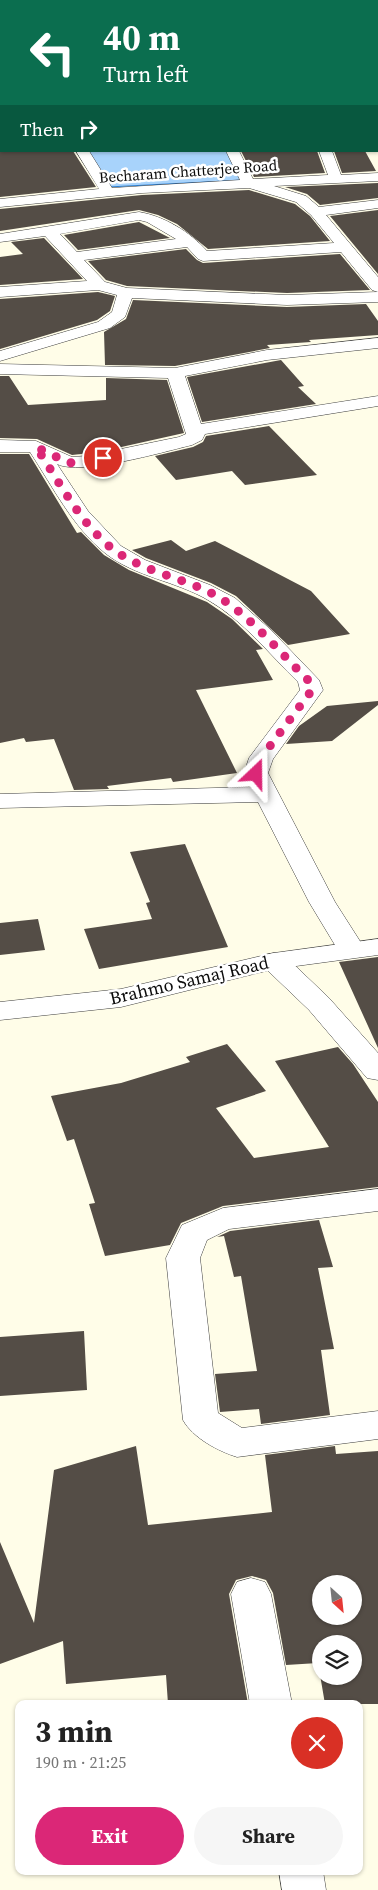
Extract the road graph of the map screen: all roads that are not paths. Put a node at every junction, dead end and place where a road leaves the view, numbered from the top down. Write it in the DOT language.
graph roads {
  1 [pos="83,152"];
  2 [pos="232,152"];
  3 [pos="325,152"];
  4 [pos="378,177"];
  5 [pos="336,179"];
  6 [pos="248,183"];
  7 [pos="108,192"];
  8 [pos="0,202"];
  9 [pos="378,204"];
  10 [pos="316,212"];
  11 [pos="49,232"];
  12 [pos="0,238"];
  13 [pos="190,242"];
  14 [pos="343,247"];
  15 [pos="203,256"];
  16 [pos="75,257"];
  17 [pos="216,270"];
  18 [pos="99,285"];
  19 [pos="230,285"];
  20 [pos="378,287"];
  21 [pos="0,292"];
  22 [pos="126,293"];
  23 [pos="371,297"];
  24 [pos="244,299"];
  25 [pos="378,311"];
  26 [pos="378,343"];
  27 [pos="0,356"];
  28 [pos="0,369"];
  29 [pos="175,373"];
  30 [pos="378,402"];
  31 [pos="196,430"];
  32 [pos="0,446"];
  33 [pos="36,447"];
  34 [pos="267,794"];
  35 [pos="0,801"];
  36 [pos="365,948"];
  37 [pos="274,961"];
  38 [pos="0,1011"];
  39 [pos="378,1071"];
  40 [pos="378,1200"];
  41 [pos="378,1425"];
  42 [pos="251,1594"];
  43 [pos="270,1700"];
  44 [pos="302,1875"];
  45 [pos="304,1890"];
  1 -- 7 [label="street"];
  2 -- 6 [label="street"];
  3 -- 5 [label="street"];
  4 -- 5 [label="street, Becharam Chatterjee Road"];
  5 -- 6 [label="street, Becharam Chatterjee Road"];
  6 -- 7 [label="street, Becharam Chatterjee Road"];
  6 -- 10 [label="street"];
  7 -- 8 [label="street, Becharam Chatterjee Road"];
  9 -- 10 [label="street"];
  10 -- 14 [label="street"];
  11 -- 12 [label="street"];
  11 -- 13 [label="street"];
  11 -- 16 [label="street"];
  13 -- 15 [label="street"];
  13 -- 16 [label="street"];
  14 -- 15 [label="street"];
  14 -- 20 [label="street"];
  15 -- 17 [label="street"];
  16 -- 18 [label="street"];
  18 -- 21 [label="street"];
  18 -- 22 [label="street"];
  19 -- 24 [label="street"];
  22 -- 24 [label="street"];
  22 -- 27 [label="street"];
  23 -- 24 [label="street"];
  23 -- 25 [label="street"];
  26 -- 29 [label="street"];
  28 -- 29 [label="street"];
  29 -- 31 [label="street"];
  30 -- 31 [label="street"];
  31 -- 33 [label="street"];
  32 -- 33 [label="street"];
  33 -- 34 [label="street"];
  34 -- 35 [label="street"];
  34 -- 36 [label="street"];
  36 -- 37 [label="street, Brahmo Samaj Road"];
  37 -- 38 [label="street, Brahmo Samaj Road"];
  37 -- 39 [label="street"];
  40 -- 41 [label="street"];
  42 -- 43 [label="street"];
  44 -- 45 [label="street"];
}
